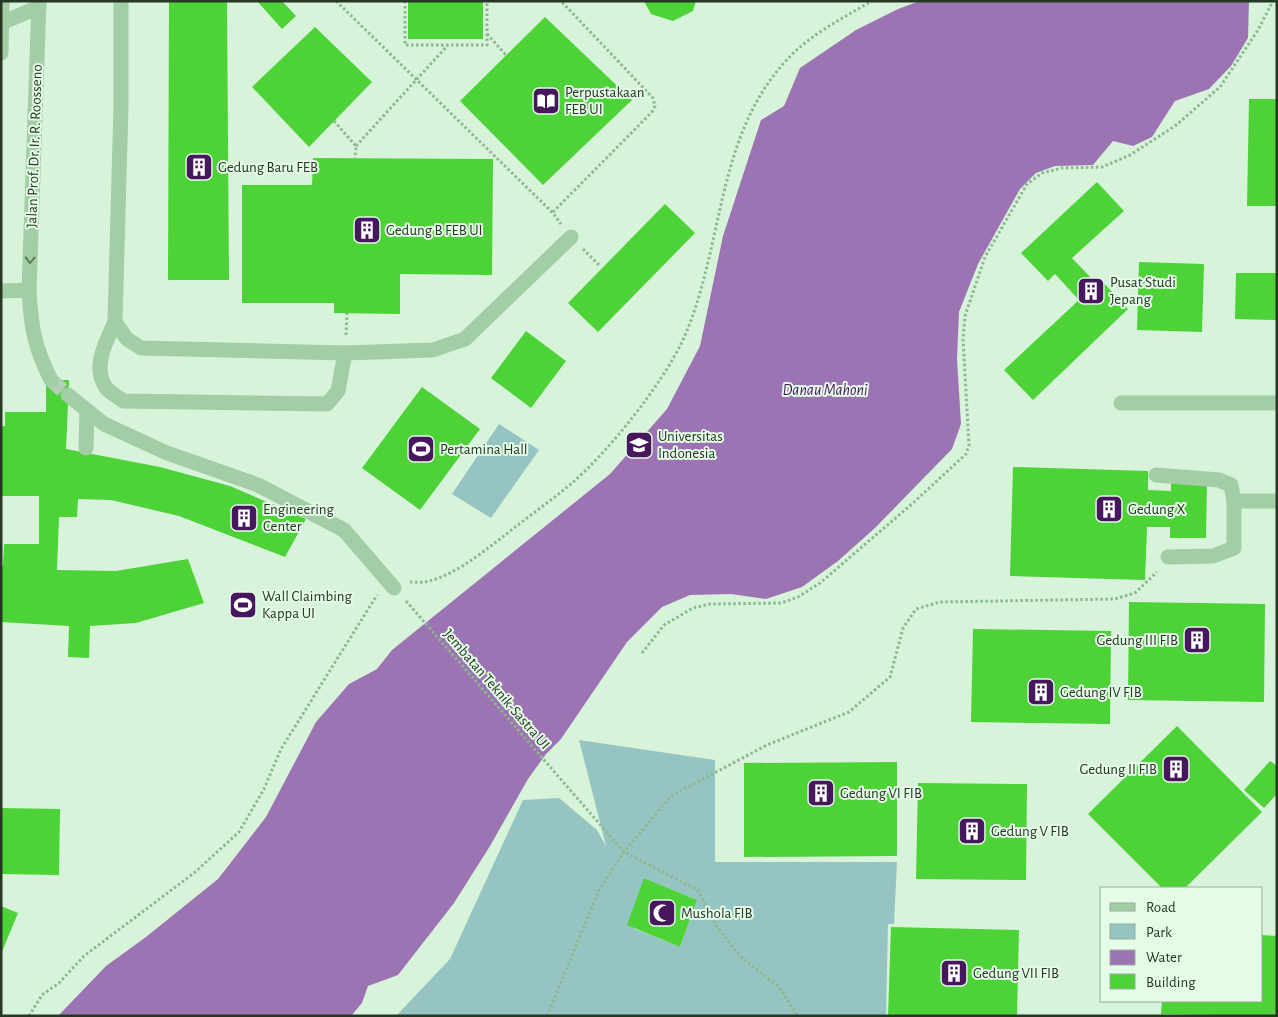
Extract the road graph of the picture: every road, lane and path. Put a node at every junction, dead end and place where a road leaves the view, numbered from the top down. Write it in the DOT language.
graph roads {
  1 [pos="2,1"];
  2 [pos="121,1"];
  3 [pos="336,1"];
  4 [pos="405,1"];
  5 [pos="487,1"];
  6 [pos="561,1"];
  7 [pos="872,1"];
  8 [pos="1273,1"];
  9 [pos="39,4"];
  10 [pos="2,23"];
  11 [pos="487,33"];
  12 [pos="448,45"];
  13 [pos="1,52"];
  14 [pos="506,55"];
  15 [pos="416,82"];
  16 [pos="334,122"];
  17 [pos="356,146"];
  18 [pos="355,158"];
  19 [pos="553,212"];
  20 [pos="571,237"];
  21 [pos="600,266"];
  22 [pos="29,290"];
  23 [pos="1,291"];
  24 [pos="115,322"];
  25 [pos="345,353"];
  26 [pos="50,380"];
  27 [pos="68,395"];
  28 [pos="1121,404"];
  29 [pos="1277,404"];
  30 [pos="87,411"];
  31 [pos="86,448"];
  32 [pos="1156,475"];
  33 [pos="1234,501"];
  34 [pos="1277,501"];
  35 [pos="1168,557"];
  36 [pos="391,585"];
  37 [pos="642,653"];
  38 [pos="624,852"];
  39 [pos="29,1016"];
  40 [pos="547,1016"];
  41 [pos="798,1016"];
  1 -- 10 [label="lane"];
  2 -- 24 [label="lane"];
  3 -- 15 [label="path"];
  4 -- 12 [label="path"];
  5 -- 11 [label="path"];
  6 -- 19 [label="path"];
  7 -- 36 [label="path"];
  8 -- 37 [label="path"];
  9 -- 10 [label="lane"];
  9 -- 22 [label="lane, Jalan Prof. Dr. Ir. R. Roosseno, one-way"];
  10 -- 13 [label="lane"];
  11 -- 12 [label="path"];
  11 -- 14 [label="path"];
  12 -- 15 [label="path"];
  15 -- 17 [label="path"];
  15 -- 19 [label="path"];
  16 -- 17 [label="path"];
  17 -- 18 [label="path"];
  19 -- 20 [label="path"];
  20 -- 21 [label="path"];
  20 -- 25 [label="lane"];
  22 -- 23 [label="lane"];
  22 -- 26 [label="lane, Jalan Prof. Dr. Ir. R. Roosseno"];
  24 -- 25 [label="lane"];
  24 -- 25 [label="lane"];
  27 -- 30 [label="lane"];
  28 -- 29 [label="lane"];
  30 -- 31 [label="lane"];
  30 -- 36 [label="lane"];
  32 -- 33 [label="lane"];
  33 -- 34 [label="lane"];
  33 -- 35 [label="lane"];
  35 -- 38 [label="path"];
  36 -- 38 [label="path, Jembatan Teknik-Sastra UI"];
  36 -- 39 [label="path"];
  38 -- 40 [label="path"];
  38 -- 41 [label="path"];
}
